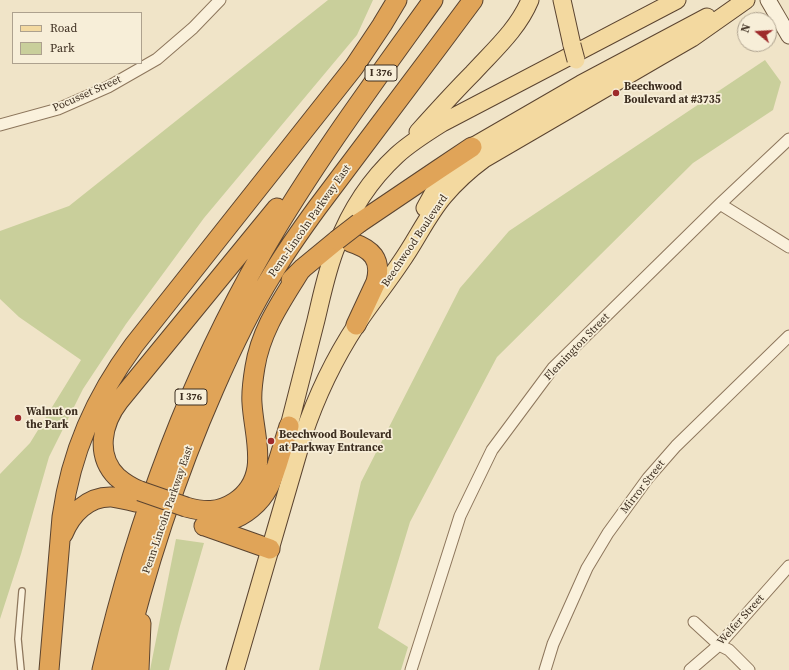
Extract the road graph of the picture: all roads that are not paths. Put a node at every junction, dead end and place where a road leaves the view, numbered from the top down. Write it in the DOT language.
graph roads {
  1 [pos="220,0"];
  2 [pos="397,0"];
  3 [pos="433,0"];
  4 [pos="473,0"];
  5 [pos="530,0"];
  6 [pos="562,0"];
  7 [pos="677,0"];
  8 [pos="738,0"];
  9 [pos="746,0"];
  10 [pos="768,0"];
  11 [pos="786,33"];
  12 [pos="581,84"];
  13 [pos="0,124"];
  14 [pos="789,139"];
  15 [pos="329,146"];
  16 [pos="472,148"];
  17 [pos="398,154"];
  18 [pos="720,204"];
  19 [pos="343,241"];
  20 [pos="789,247"];
  21 [pos="402,261"];
  22 [pos="302,269"];
  23 [pos="356,325"];
  24 [pos="789,336"];
  25 [pos="222,372"];
  26 [pos="289,426"];
  27 [pos="138,497"];
  28 [pos="184,513"];
  29 [pos="204,526"];
  30 [pos="60,543"];
  31 [pos="270,549"];
  32 [pos="148,566"];
  33 [pos="789,566"];
  34 [pos="22,591"];
  35 [pos="694,622"];
  36 [pos="719,645"];
  37 [pos="21,670"];
  38 [pos="49,670"];
  39 [pos="102,670"];
  40 [pos="121,670"];
  41 [pos="139,670"];
  42 [pos="235,670"];
  43 [pos="411,670"];
  44 [pos="545,670"];
  45 [pos="690,670"];
  46 [pos="749,670"];
  1 -- 13 [label="street, Pocusset Street"];
  2 -- 30 [label="highway"];
  3 -- 15 [label="highway, Penn-Lincoln Parkway East / I 376"];
  4 -- 25 [label="highway, Penn-Lincoln Parkway East / I 376"];
  5 -- 17 [label="main road"];
  6 -- 12 [label="main road"];
  7 -- 17 [label="main road, Beechwood Boulevard"];
  8 -- 12 [label="main road"];
  9 -- 21 [label="main road, Beechwood Boulevard"];
  10 -- 11 [label="main road"];
  12 -- 16 [label="main road"];
  14 -- 18 [label="street, Flemington Street"];
  15 -- 27 [label="highway"];
  15 -- 39 [label="highway, Penn-Lincoln Parkway East / I 376"];
  16 -- 19 [label="highway, bridge"];
  16 -- 21 [label="main road"];
  17 -- 26 [label="main road, Beechwood Boulevard"];
  18 -- 20 [label="street"];
  18 -- 43 [label="street, Flemington Street"];
  19 -- 22 [label="highway"];
  19 -- 23 [label="highway"];
  21 -- 23 [label="main road, Beechwood Boulevard"];
  22 -- 25 [label="highway"];
  22 -- 28 [label="highway"];
  23 -- 31 [label="main road, Beechwood Boulevard"];
  24 -- 44 [label="street, Mirror Street"];
  25 -- 32 [label="highway, Penn-Lincoln Parkway East / I 376"];
  26 -- 29 [label="highway"];
  26 -- 31 [label="main road, Beechwood Boulevard"];
  27 -- 28 [label="highway, bridge"];
  27 -- 30 [label="highway"];
  28 -- 29 [label="highway"];
  29 -- 31 [label="highway"];
  30 -- 38 [label="highway"];
  31 -- 42 [label="main road, Beechwood Boulevard"];
  32 -- 40 [label="highway, Penn-Lincoln Parkway East / I 376"];
  32 -- 41 [label="highway"];
  33 -- 36 [label="street, Welfer Street"];
  34 -- 37 [label="lane"];
  35 -- 36 [label="street"];
  36 -- 45 [label="street, Welfer Street"];
  36 -- 46 [label="street"];
}
